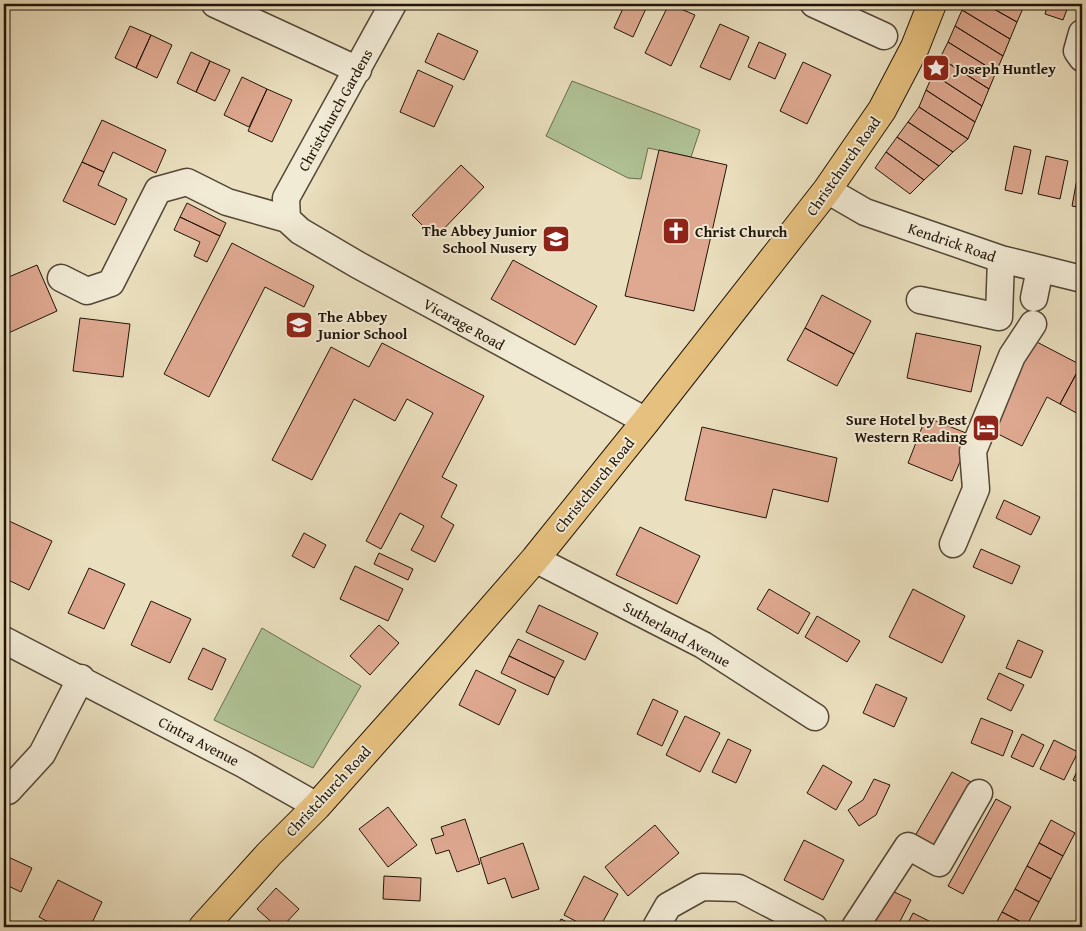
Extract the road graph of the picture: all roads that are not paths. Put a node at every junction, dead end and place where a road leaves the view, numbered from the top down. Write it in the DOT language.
graph roads {
  1 [pos="215,4"];
  2 [pos="393,4"];
  3 [pos="814,4"];
  4 [pos="932,4"];
  5 [pos="1082,33"];
  6 [pos="884,36"];
  7 [pos="1082,58"];
  8 [pos="358,70"];
  9 [pos="827,190"];
  10 [pos="287,219"];
  11 [pos="1001,260"];
  12 [pos="1040,269"];
  13 [pos="60,278"];
  14 [pos="1082,279"];
  15 [pos="1034,298"];
  16 [pos="920,300"];
  17 [pos="1033,324"];
  18 [pos="646,421"];
  19 [pos="952,544"];
  20 [pos="536,559"];
  21 [pos="4,640"];
  22 [pos="81,678"];
  23 [pos="815,717"];
  24 [pos="4,789"];
  25 [pos="979,793"];
  26 [pos="316,806"];
  27 [pos="202,927"];
  28 [pos="656,927"];
  29 [pos="814,927"];
  30 [pos="855,927"];
  1 -- 8 [label="street"];
  2 -- 8 [label="street, Christchurch Gardens"];
  3 -- 6 [label="street"];
  4 -- 9 [label="main road, Christchurch Road"];
  5 -- 7 [label="street"];
  8 -- 10 [label="street, Christchurch Gardens"];
  9 -- 11 [label="street, Kendrick Road"];
  9 -- 18 [label="main road, Christchurch Road"];
  10 -- 13 [label="street"];
  10 -- 18 [label="street, Vicarage Road"];
  11 -- 12 [label="street, Kendrick Road"];
  11 -- 16 [label="street"];
  12 -- 14 [label="street, Kendrick Road"];
  12 -- 15 [label="street"];
  17 -- 19 [label="street"];
  18 -- 20 [label="main road, Christchurch Road"];
  20 -- 23 [label="street, Sutherland Avenue"];
  20 -- 26 [label="main road, Christchurch Road"];
  21 -- 22 [label="street, Cintra Avenue"];
  22 -- 24 [label="street"];
  22 -- 26 [label="street, Cintra Avenue"];
  25 -- 30 [label="street"];
  26 -- 27 [label="main road, Christchurch Road"];
  28 -- 29 [label="street"];
}
